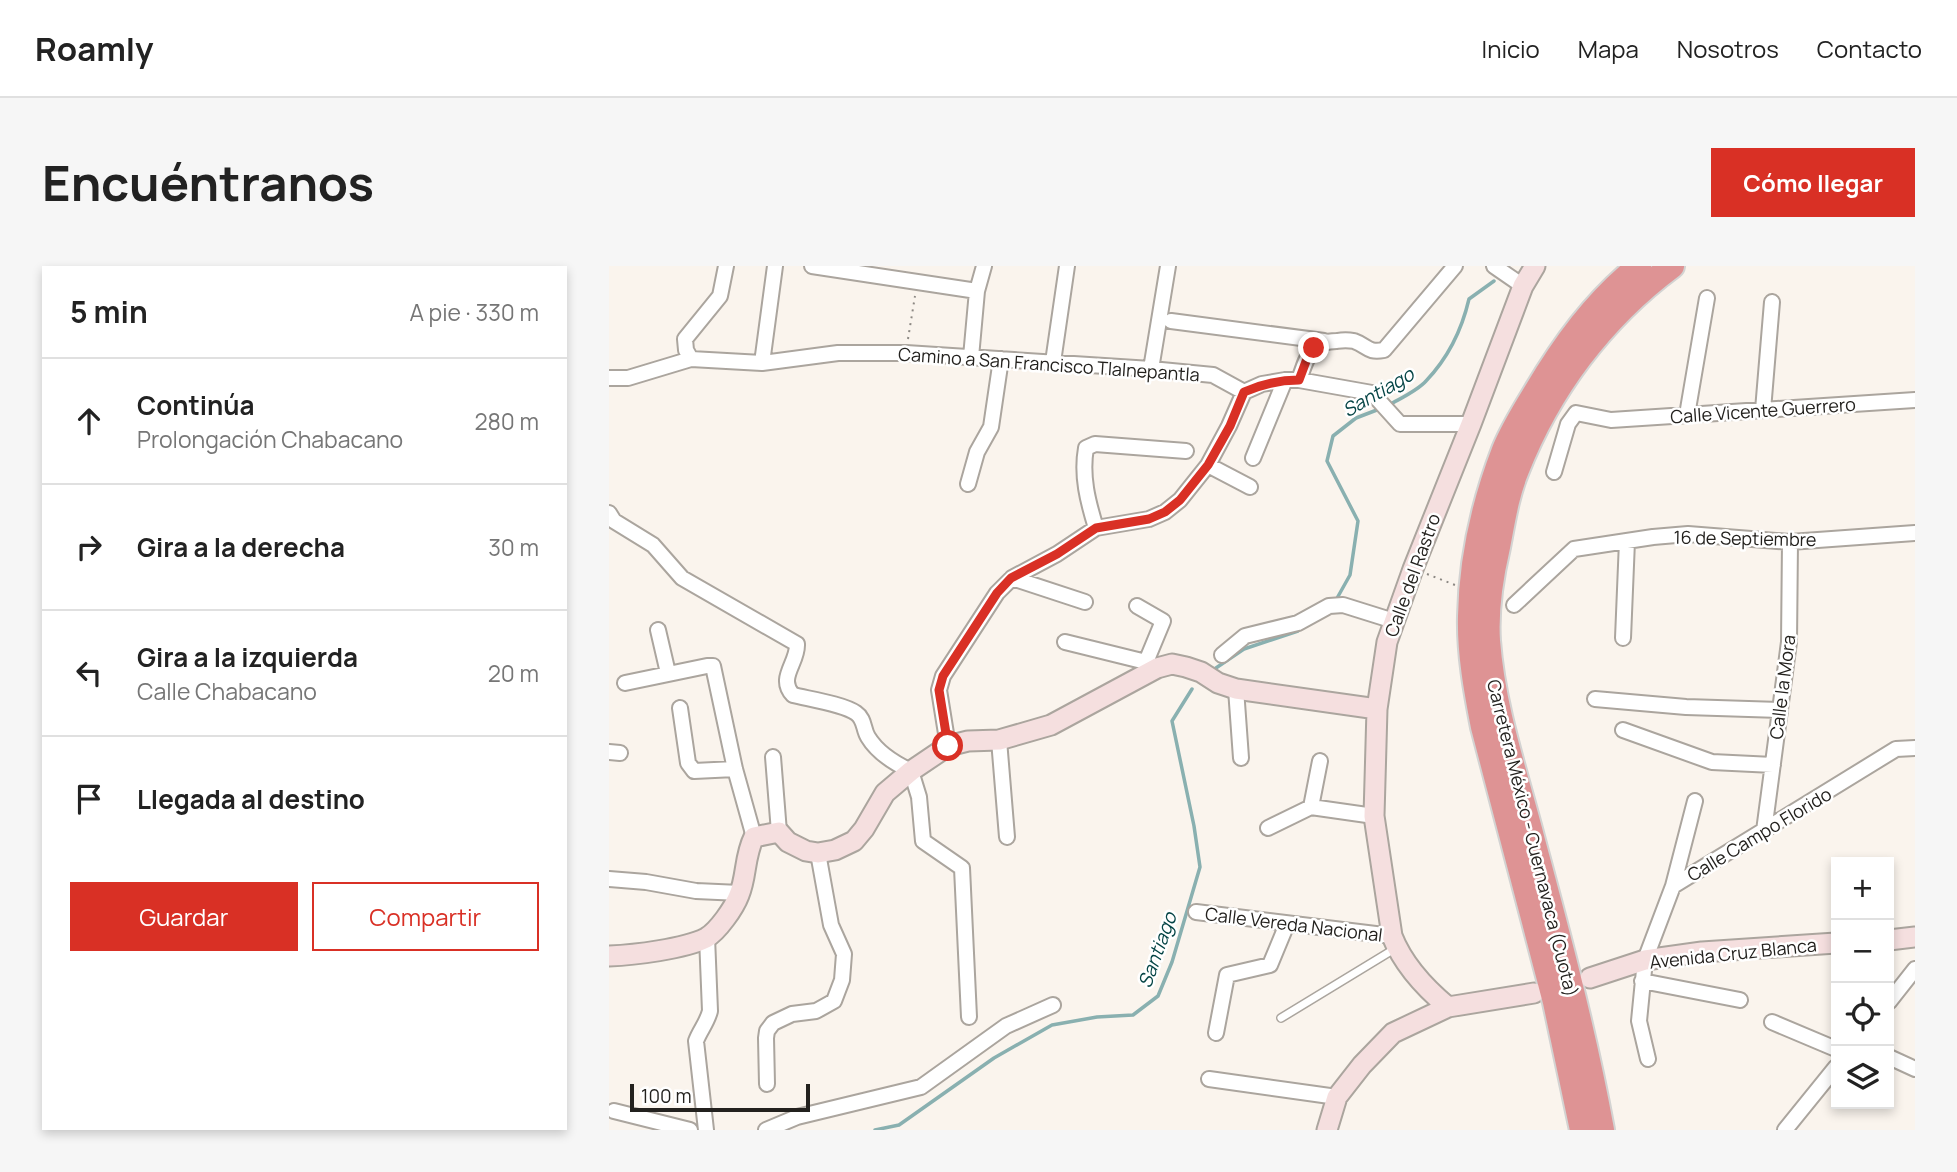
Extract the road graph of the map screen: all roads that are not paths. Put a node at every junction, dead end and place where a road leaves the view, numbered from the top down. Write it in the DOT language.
graph roads {
  1 [pos="726,266"];
  2 [pos="775,266"];
  3 [pos="813,266"];
  4 [pos="984,266"];
  5 [pos="1067,266"];
  6 [pos="1168,266"];
  7 [pos="1455,266"];
  8 [pos="1494,266"];
  9 [pos="1535,266"];
  10 [pos="1639,266"];
  11 [pos="1672,266"];
  12 [pos="1523,286"];
  13 [pos="977,291"];
  14 [pos="1707,298"];
  15 [pos="1772,302"];
  16 [pos="1171,321"];
  17 [pos="1324,341"];
  18 [pos="971,358"];
  19 [pos="691,359"];
  20 [pos="1001,359"];
  21 [pos="1053,362"];
  22 [pos="762,363"];
  23 [pos="1151,369"];
  24 [pos="609,378"];
  25 [pos="1292,380"];
  26 [pos="1244,392"];
  27 [pos="1915,400"];
  28 [pos="1763,410"];
  29 [pos="1687,415"];
  30 [pos="1471,424"];
  31 [pos="1186,450"];
  32 [pos="1253,458"];
  33 [pos="1208,465"];
  34 [pos="1554,472"];
  35 [pos="968,484"];
  36 [pos="1249,487"];
  37 [pos="609,513"];
  38 [pos="1096,528"];
  39 [pos="1915,533"];
  40 [pos="1627,541"];
  41 [pos="1790,542"];
  42 [pos="1011,578"];
  43 [pos="1085,602"];
  44 [pos="1514,605"];
  45 [pos="1137,606"];
  46 [pos="1394,621"];
  47 [pos="659,629"];
  48 [pos="1623,638"];
  49 [pos="1065,642"];
  50 [pos="1222,655"];
  51 [pos="1152,665"];
  52 [pos="669,673"];
  53 [pos="625,682"];
  54 [pos="1236,688"];
  55 [pos="1595,699"];
  56 [pos="680,708"];
  57 [pos="1377,709"];
  58 [pos="1780,710"];
  59 [pos="1623,730"];
  60 [pos="999,740"];
  61 [pos="948,746"];
  62 [pos="1915,748"];
  63 [pos="773,757"];
  64 [pos="1241,758"];
  65 [pos="1320,761"];
  66 [pos="1773,765"];
  67 [pos="735,769"];
  68 [pos="911,771"];
  69 [pos="1695,801"];
  70 [pos="1311,807"];
  71 [pos="1374,816"];
  72 [pos="1268,828"];
  73 [pos="1764,831"];
  74 [pos="779,832"];
  75 [pos="754,837"];
  76 [pos="1007,837"];
  77 [pos="818,853"];
  78 [pos="609,879"];
  79 [pos="1673,886"];
  80 [pos="740,893"];
  81 [pos="1196,912"];
  82 [pos="1287,924"];
  83 [pos="707,937"];
  84 [pos="1915,937"];
  85 [pos="1894,939"];
  86 [pos="1394,942"];
  87 [pos="1831,943"];
  88 [pos="611,952"];
  89 [pos="1645,960"];
  90 [pos="1915,969"];
  91 [pos="1590,978"];
  92 [pos="1642,981"];
  93 [pos="1534,993"];
  94 [pos="1894,996"];
  95 [pos="1740,1000"];
  96 [pos="1053,1005"];
  97 [pos="1448,1007"];
  98 [pos="969,1017"];
  99 [pos="1280,1018"];
  100 [pos="1772,1022"];
  101 [pos="1216,1033"];
  102 [pos="1831,1047"];
  103 [pos="1894,1058"];
  104 [pos="1648,1059"];
  105 [pos="1915,1069"];
  106 [pos="1831,1073"];
  107 [pos="1209,1079"];
  108 [pos="767,1084"];
  109 [pos="1337,1097"];
  110 [pos="614,1111"];
  111 [pos="689,1130"];
  112 [pos="706,1130"];
  113 [pos="766,1130"];
  114 [pos="1327,1130"];
  115 [pos="1582,1130"];
  116 [pos="1602,1130"];
  117 [pos="1786,1130"];
  1 -- 19 [label="street"];
  2 -- 22 [label="street"];
  3 -- 13 [label="street"];
  4 -- 13 [label="street"];
  5 -- 21 [label="street"];
  6 -- 23 [label="street"];
  7 -- 17 [label="street"];
  8 -- 12 [label="street"];
  9 -- 12 [label="main road, Calle del Rastro"];
  10 -- 115 [label="highway, Carretera México - Cuernavaca (Cuota)"];
  11 -- 116 [label="highway, Carretera México - Cuernavaca (Cuota)"];
  12 -- 30 [label="main road, Calle del Rastro"];
  13 -- 18 [label="street"];
  14 -- 29 [label="street"];
  15 -- 28 [label="street"];
  16 -- 17 [label="street"];
  17 -- 25 [label="street"];
  18 -- 20 [label="street, Camino a San Francisco Tlalnepantla"];
  18 -- 22 [label="street, Camino a San Francisco Tlalnepantla"];
  19 -- 22 [label="street, Camino a San Francisco Tlalnepantla"];
  19 -- 24 [label="street"];
  20 -- 21 [label="street, Camino a San Francisco Tlalnepantla"];
  20 -- 35 [label="street"];
  21 -- 23 [label="street, Camino a San Francisco Tlalnepantla"];
  23 -- 26 [label="street, Camino a San Francisco Tlalnepantla"];
  25 -- 26 [label="street"];
  25 -- 30 [label="street"];
  25 -- 32 [label="street"];
  26 -- 33 [label="street"];
  27 -- 28 [label="street, Calle Vicente Guerrero"];
  28 -- 29 [label="street, Calle Vicente Guerrero"];
  29 -- 34 [label="street, Calle Vicente Guerrero"];
  30 -- 46 [label="main road, Calle del Rastro"];
  31 -- 38 [label="street"];
  33 -- 36 [label="street"];
  33 -- 38 [label="street"];
  37 -- 68 [label="street"];
  38 -- 42 [label="street"];
  39 -- 41 [label="street, 16 de Septiembre"];
  40 -- 41 [label="street, 16 de Septiembre"];
  40 -- 44 [label="street, 16 de Septiembre"];
  40 -- 48 [label="street"];
  41 -- 58 [label="street, Calle la Mora"];
  42 -- 43 [label="street"];
  42 -- 61 [label="street"];
  45 -- 51 [label="street"];
  46 -- 50 [label="street"];
  46 -- 57 [label="main road, Calle del Rastro"];
  47 -- 52 [label="street"];
  49 -- 51 [label="street"];
  51 -- 54 [label="main road"];
  51 -- 60 [label="main road"];
  52 -- 53 [label="street"];
  52 -- 67 [label="street"];
  54 -- 57 [label="main road"];
  54 -- 64 [label="street"];
  55 -- 58 [label="street"];
  56 -- 67 [label="street"];
  57 -- 71 [label="main road, Calle del Rastro"];
  58 -- 66 [label="street, Calle la Mora"];
  59 -- 66 [label="street"];
  60 -- 61 [label="main road"];
  60 -- 76 [label="street"];
  61 -- 68 [label="main road"];
  62 -- 73 [label="street, Calle Campo Florido"];
  63 -- 74 [label="street"];
  65 -- 70 [label="street"];
  66 -- 73 [label="street, Calle la Mora"];
  67 -- 75 [label="street"];
  68 -- 77 [label="main road"];
  68 -- 98 [label="street"];
  69 -- 79 [label="street"];
  70 -- 71 [label="street"];
  70 -- 72 [label="street"];
  71 -- 86 [label="main road, Calle del Rastro"];
  73 -- 79 [label="street, Calle Campo Florido"];
  74 -- 75 [label="main road"];
  74 -- 77 [label="main road"];
  75 -- 80 [label="main road"];
  77 -- 108 [label="street"];
  78 -- 80 [label="street"];
  79 -- 89 [label="street, Calle Campo Florido"];
  80 -- 83 [label="main road"];
  81 -- 82 [label="street, Calle Vereda Nacional"];
  82 -- 86 [label="street, Calle Vereda Nacional"];
  82 -- 101 [label="street"];
  83 -- 88 [label="main road"];
  83 -- 112 [label="street"];
  84 -- 85 [label="main road"];
  86 -- 97 [label="main road, Calle del Rastro"];
  86 -- 99 [label="lane"];
  87 -- 89 [label="main road, Avenida Cruz Blanca"];
  89 -- 91 [label="main road, Avenida Cruz Blanca"];
  89 -- 92 [label="street, Calle Campo Florido"];
  90 -- 94 [label="street"];
  92 -- 95 [label="street"];
  92 -- 104 [label="street, Calle Campo Florido"];
  93 -- 97 [label="main road"];
  96 -- 113 [label="street"];
  97 -- 109 [label="main road"];
  100 -- 102 [label="street"];
  103 -- 105 [label="street"];
  106 -- 117 [label="street"];
  107 -- 109 [label="street"];
  109 -- 114 [label="main road"];
  110 -- 111 [label="street"];
}
